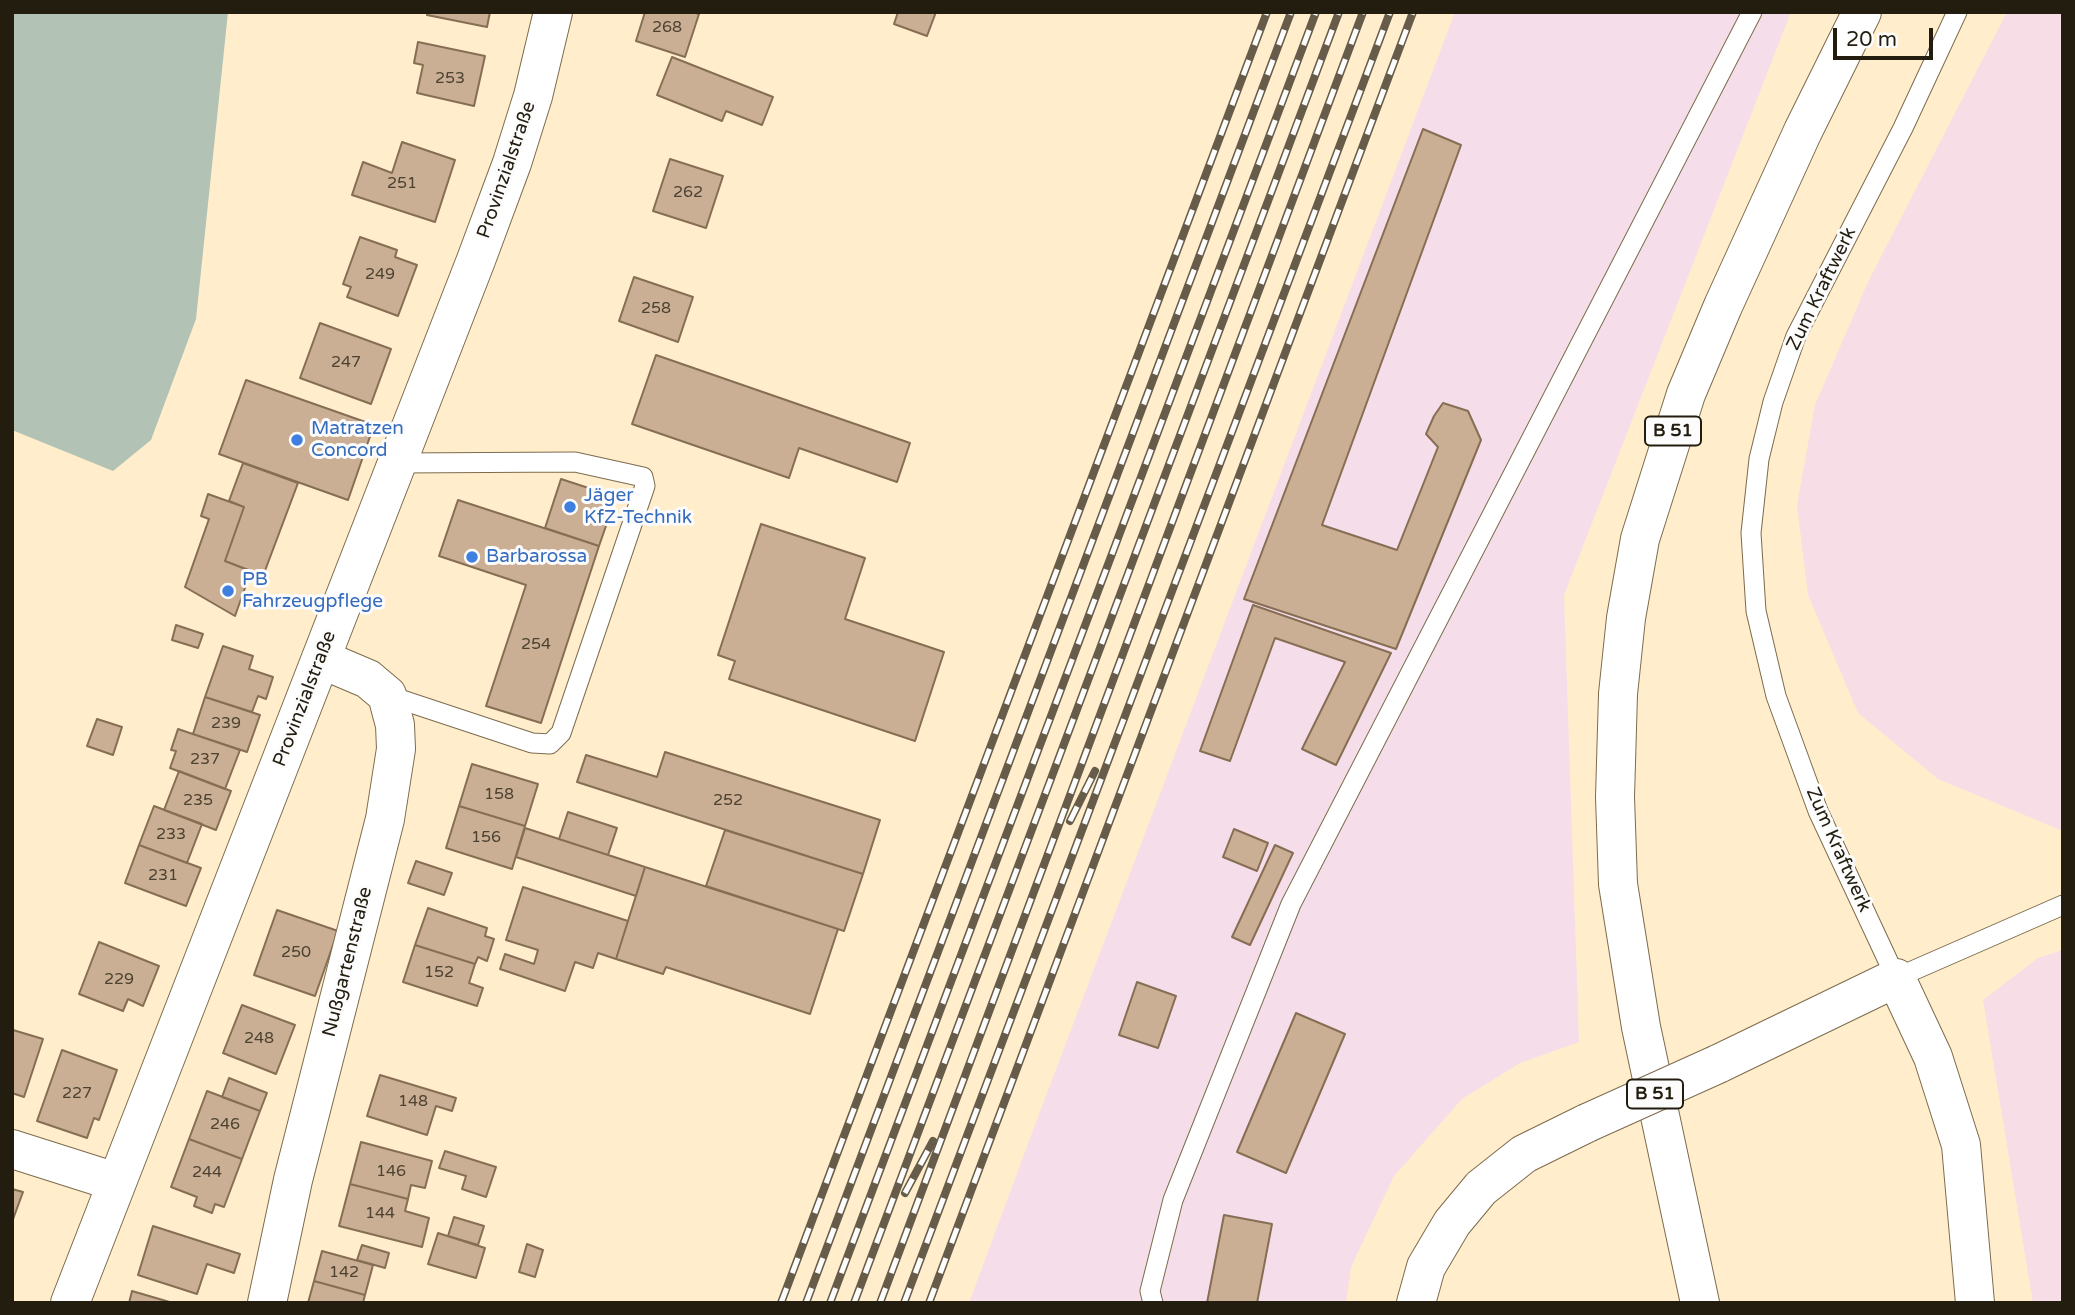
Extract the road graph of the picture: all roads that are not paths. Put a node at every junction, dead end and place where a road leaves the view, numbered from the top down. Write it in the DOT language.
graph roads {
  1 [pos="553,12"];
  2 [pos="1752,12"];
  3 [pos="1862,12"];
  4 [pos="1957,12"];
  5 [pos="398,463"];
  6 [pos="321,659"];
  7 [pos="387,695"];
  8 [pos="2063,905"];
  9 [pos="1896,978"];
  10 [pos="12,1149"];
  11 [pos="116,1182"];
  12 [pos="70,1303"];
  13 [pos="267,1303"];
  14 [pos="1153,1303"];
  15 [pos="1416,1303"];
  16 [pos="1699,1303"];
  17 [pos="1975,1303"];
  1 -- 5 [label="main road, Provinzialstraße"];
  2 -- 14 [label="lane"];
  3 -- 16 [label="main road, B 51"];
  4 -- 9 [label="lane, Zum Kraftwerk"];
  5 -- 6 [label="main road, Provinzialstraße"];
  5 -- 7 [label="lane"];
  6 -- 7 [label="main road"];
  6 -- 11 [label="main road, Provinzialstraße"];
  7 -- 13 [label="main road, Nußgartenstraße"];
  8 -- 9 [label="lane"];
  9 -- 15 [label="main road, bridge"];
  9 -- 17 [label="main road"];
  10 -- 11 [label="main road"];
  11 -- 12 [label="main road, Provinzialstraße"];
}
